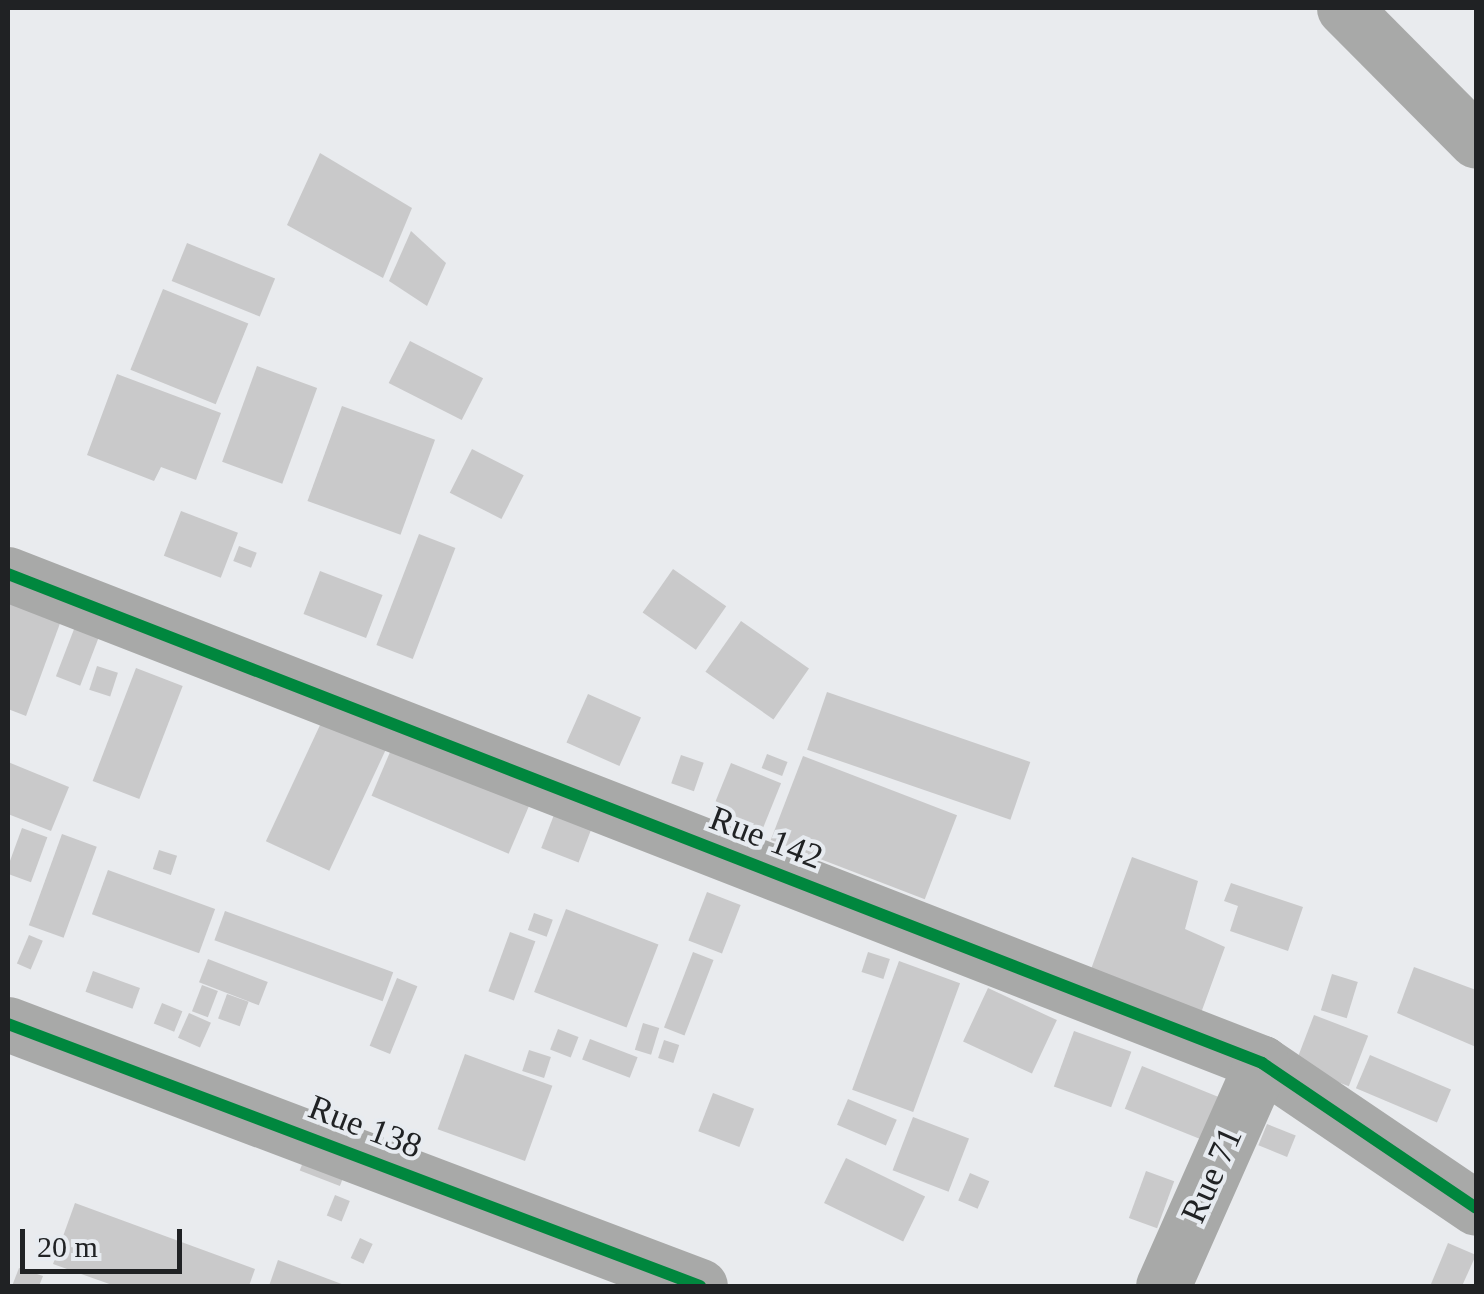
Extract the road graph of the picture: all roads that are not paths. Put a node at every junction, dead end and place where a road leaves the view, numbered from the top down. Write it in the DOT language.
graph roads {
  1 [pos="1344,8"];
  2 [pos="1476,141"];
  3 [pos="8,574"];
  4 [pos="8,1024"];
  5 [pos="1262,1063"];
  6 [pos="1476,1208"];
  7 [pos="700,1286"];
  8 [pos="1163,1286"];
  1 -- 2 [label="street"];
  3 -- 5 [label="street, Rue 142"];
  4 -- 7 [label="street, Rue 138"];
  5 -- 6 [label="street, Rue 142"];
  5 -- 8 [label="street, Rue 71"];
}
